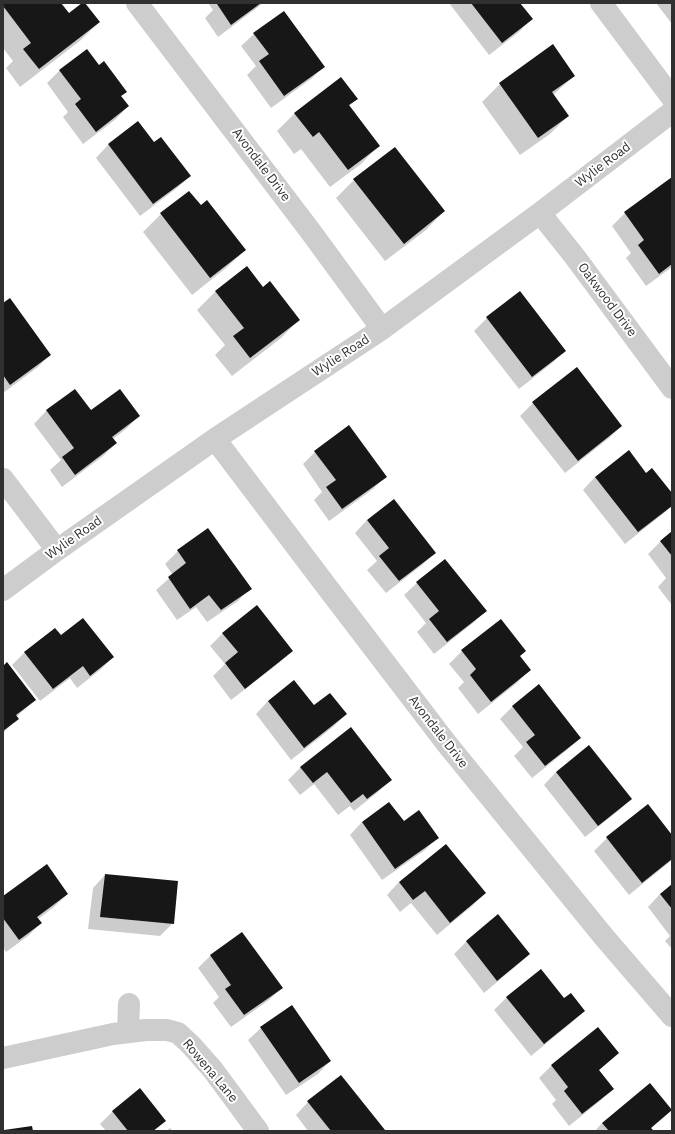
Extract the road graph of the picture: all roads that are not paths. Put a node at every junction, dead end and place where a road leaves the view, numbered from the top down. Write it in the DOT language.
graph roads {
  1 [pos="137,3"];
  2 [pos="601,3"];
  3 [pos="672,98"];
  4 [pos="672,112"];
  5 [pos="540,213"];
  6 [pos="382,330"];
  7 [pos="672,388"];
  8 [pos="215,439"];
  9 [pos="3,479"];
  10 [pos="57,550"];
  11 [pos="3,590"];
  12 [pos="129,1004"];
  13 [pos="672,1016"];
  14 [pos="128,1032"];
  15 [pos="3,1058"];
  16 [pos="258,1131"];
  1 -- 6 [label="street, Avondale Drive"];
  2 -- 3 [label="street"];
  4 -- 5 [label="street, Wylie Road"];
  5 -- 6 [label="street, Wylie Road"];
  5 -- 7 [label="street, Oakwood Drive"];
  6 -- 8 [label="street, Wylie Road"];
  8 -- 10 [label="street, Wylie Road"];
  8 -- 13 [label="street, Avondale Drive"];
  9 -- 10 [label="street"];
  10 -- 11 [label="street, Wylie Road"];
  12 -- 14 [label="street"];
  14 -- 15 [label="street, Rowena Lane"];
  14 -- 16 [label="street, Rowena Lane"];
}
